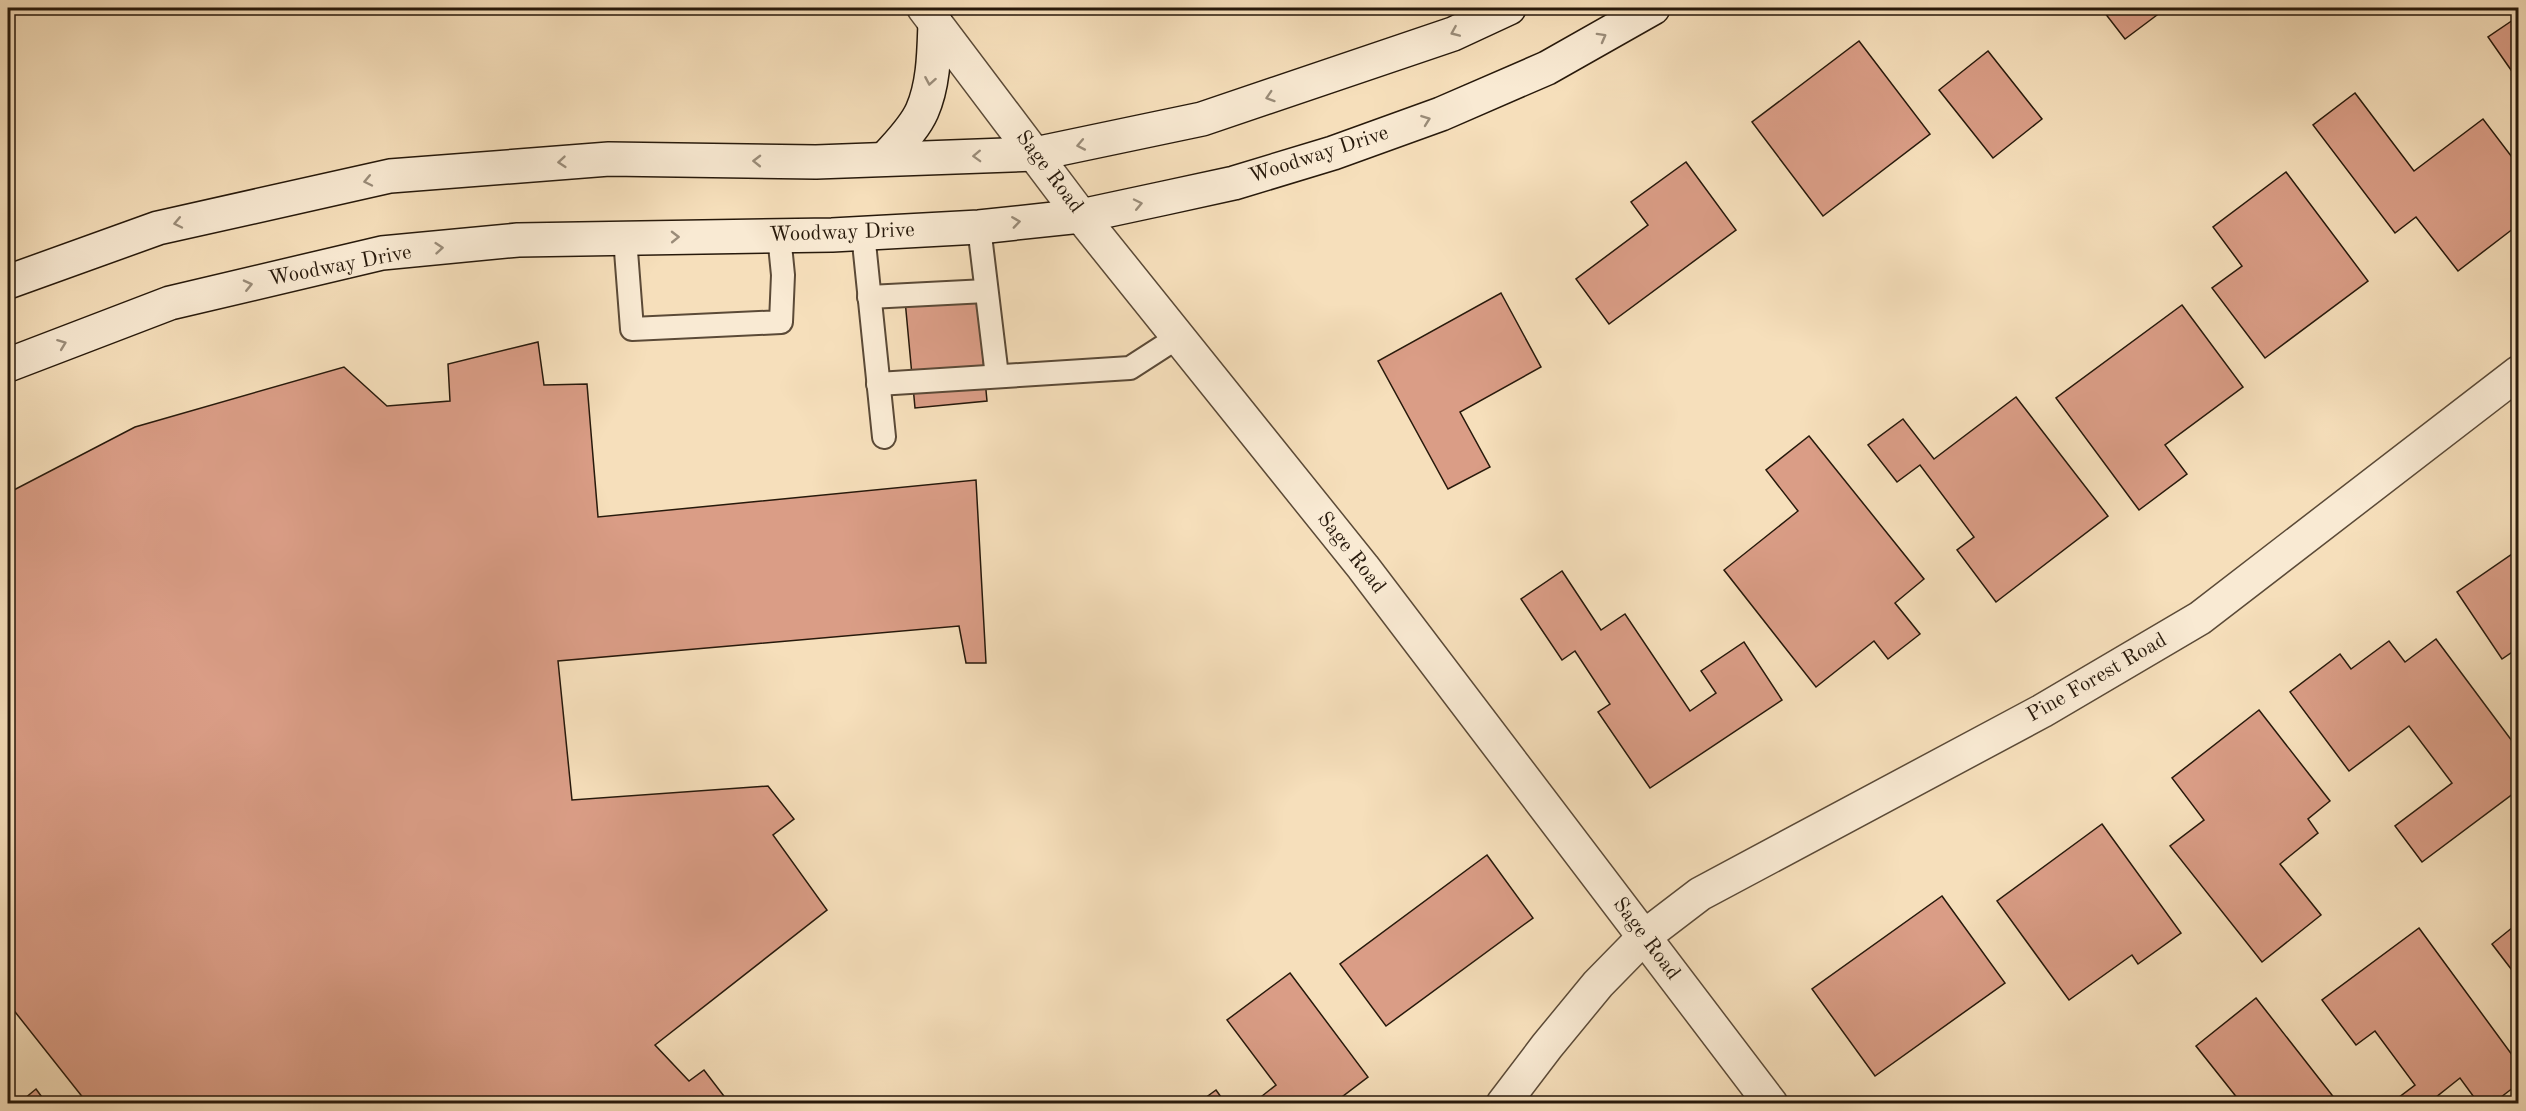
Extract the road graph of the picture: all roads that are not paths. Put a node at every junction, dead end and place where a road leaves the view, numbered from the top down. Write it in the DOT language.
graph roads {
  1 [pos="1509,8"];
  2 [pos="1636,12"];
  3 [pos="929,15"];
  4 [pos="1035,154"];
  5 [pos="885,159"];
  6 [pos="1081,216"];
  7 [pos="979,227"];
  8 [pos="863,233"];
  9 [pos="779,235"];
  10 [pos="625,238"];
  11 [pos="8,282"];
  12 [pos="986,291"];
  13 [pos="869,297"];
  14 [pos="1178,337"];
  15 [pos="8,365"];
  16 [pos="2518,373"];
  17 [pos="996,376"];
  18 [pos="878,384"];
  19 [pos="884,437"];
  20 [pos="1645,936"];
  21 [pos="1503,1104"];
  22 [pos="1772,1104"];
  1 -- 4 [label="main road, one-way"];
  6 -- 2 [label="main road, Woodway Drive, one-way"];
  3 -- 4 [label="main road, Sage Road"];
  3 -- 5 [label="main road, one-way"];
  4 -- 5 [label="main road, one-way"];
  4 -- 6 [label="main road, Sage Road"];
  5 -- 11 [label="main road, one-way"];
  7 -- 6 [label="main road, Woodway Drive, one-way"];
  6 -- 14 [label="main road, Sage Road"];
  7 -- 8 [label="main road, Woodway Drive"];
  7 -- 12 [label="lane"];
  8 -- 9 [label="main road, Woodway Drive"];
  8 -- 13 [label="lane"];
  10 -- 9 [label="main road, Woodway Drive, one-way"];
  9 -- 10 [label="lane"];
  15 -- 10 [label="main road, Woodway Drive, one-way"];
  12 -- 13 [label="lane"];
  12 -- 17 [label="lane"];
  13 -- 18 [label="lane"];
  14 -- 17 [label="lane"];
  14 -- 20 [label="main road, Sage Road"];
  16 -- 20 [label="main road, Pine Forest Road"];
  17 -- 18 [label="lane"];
  18 -- 19 [label="lane"];
  20 -- 21 [label="main road, Pine Forest Road"];
  20 -- 22 [label="main road, Sage Road"];
}
